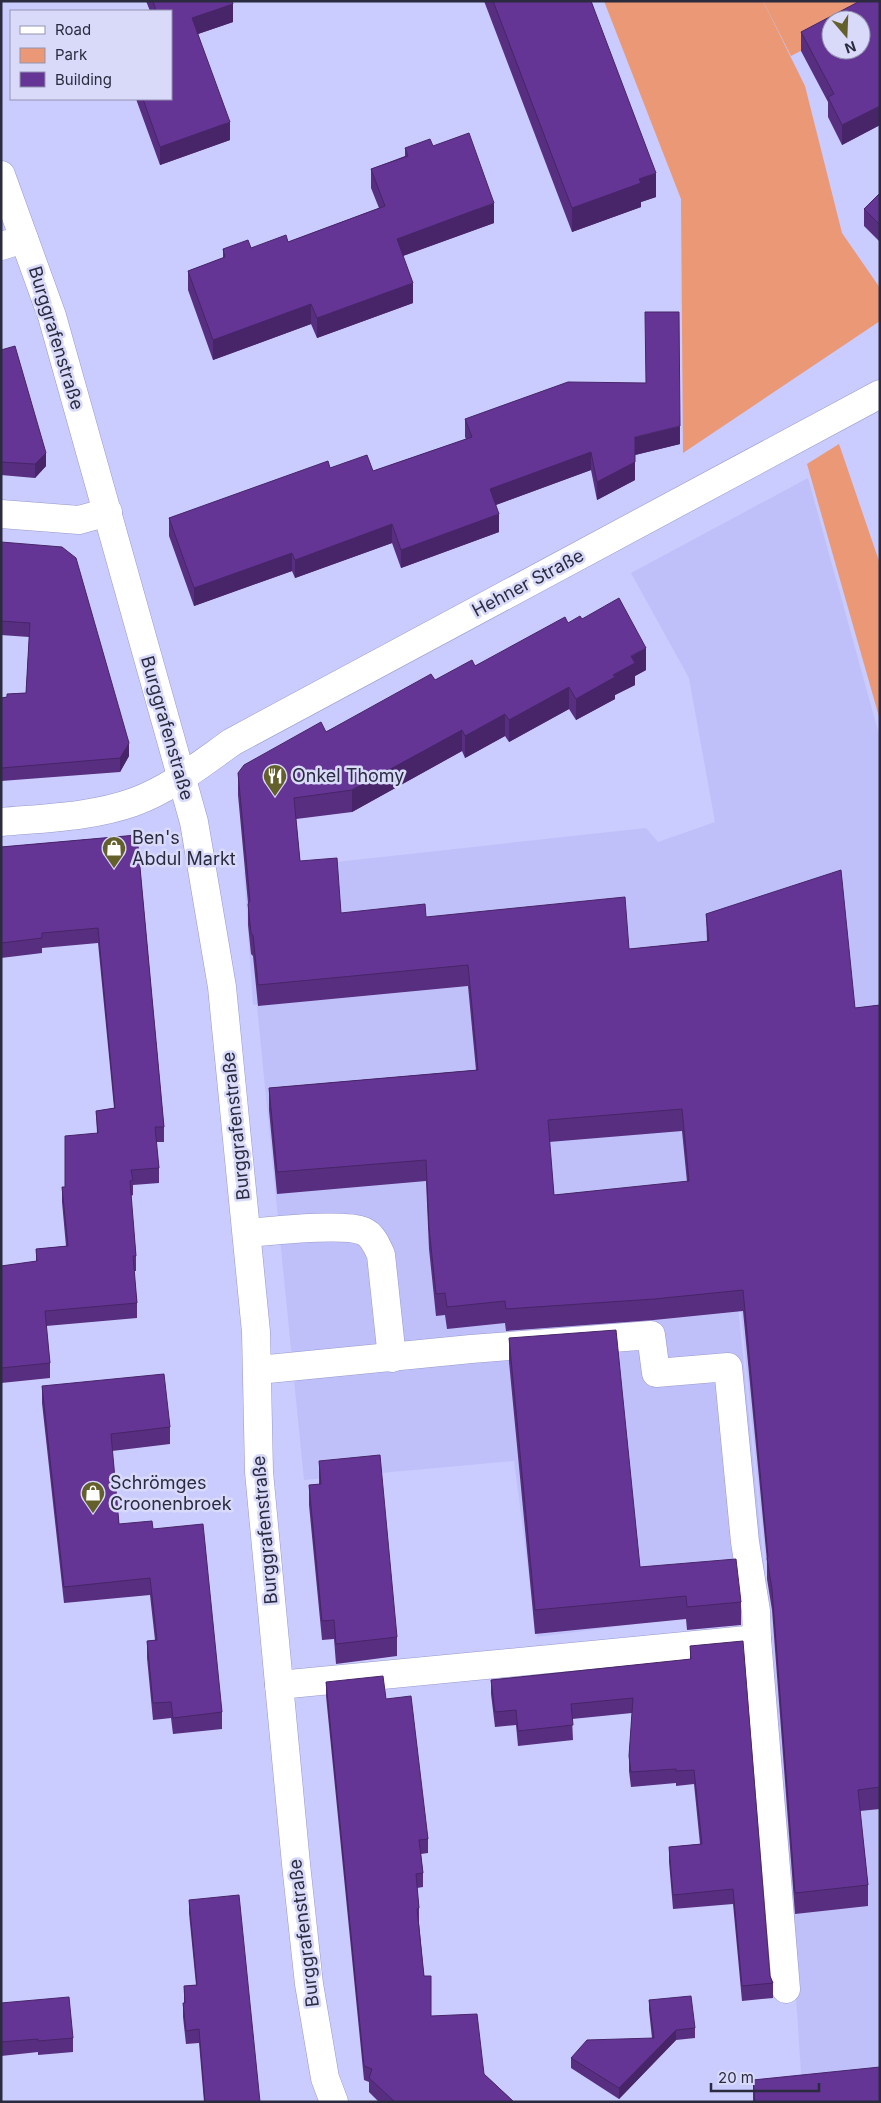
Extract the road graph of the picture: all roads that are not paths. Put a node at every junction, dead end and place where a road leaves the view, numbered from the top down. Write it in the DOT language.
graph roads {
  1 [pos="1,175"];
  2 [pos="13,242"];
  3 [pos="880,394"];
  4 [pos="108,512"];
  5 [pos="1,514"];
  6 [pos="181,778"];
  7 [pos="1,822"];
  8 [pos="247,1233"];
  9 [pos="392,1358"];
  10 [pos="258,1370"];
  11 [pos="758,1639"];
  12 [pos="279,1685"];
  13 [pos="786,1989"];
  14 [pos="330,2090"];
  1 -- 2 [label="street, Burggrafenstraße"];
  2 -- 4 [label="street, Burggrafenstraße"];
  3 -- 6 [label="street, Hehner Straße"];
  4 -- 5 [label="street"];
  4 -- 6 [label="street, Burggrafenstraße"];
  6 -- 7 [label="street, Hehner Straße"];
  6 -- 8 [label="street, Burggrafenstraße"];
  8 -- 9 [label="street"];
  8 -- 10 [label="street, Burggrafenstraße"];
  9 -- 10 [label="street"];
  9 -- 11 [label="street"];
  10 -- 12 [label="street, Burggrafenstraße"];
  11 -- 12 [label="street"];
  11 -- 13 [label="street"];
  12 -- 14 [label="street, Burggrafenstraße"];
}
